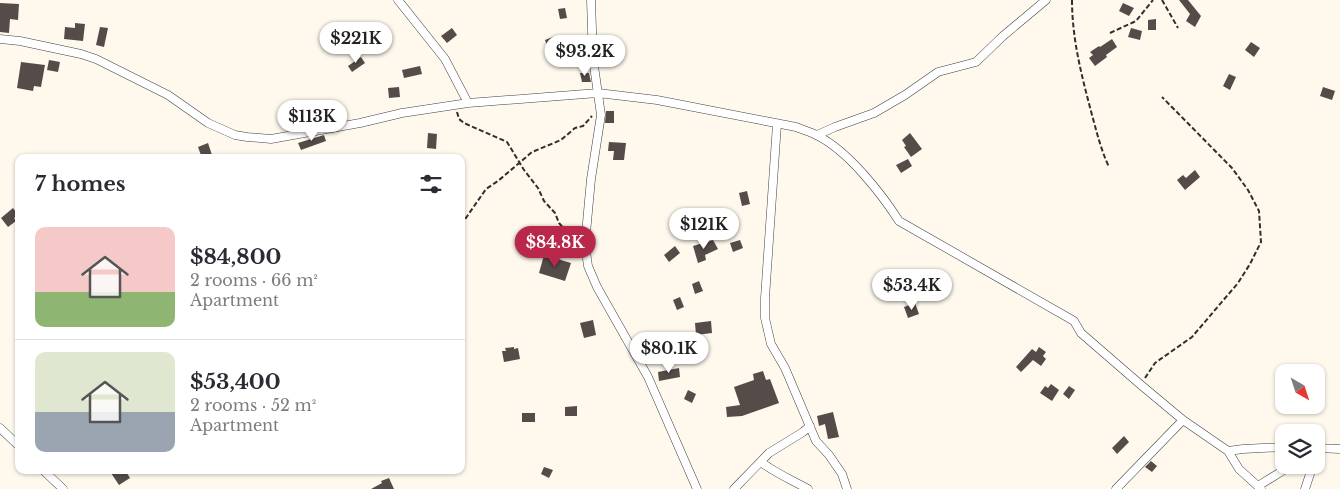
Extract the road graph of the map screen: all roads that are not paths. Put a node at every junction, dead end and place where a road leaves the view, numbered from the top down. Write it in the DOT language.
graph roads {
  1 [pos="398,0"];
  2 [pos="591,0"];
  3 [pos="1046,0"];
  4 [pos="0,39"];
  5 [pos="598,93"];
  6 [pos="468,103"];
  7 [pos="777,124"];
  8 [pos="817,136"];
  9 [pos="1183,420"];
  10 [pos="810,426"];
  11 [pos="0,428"];
  12 [pos="15,442"];
  13 [pos="1275,448"];
  14 [pos="1340,448"];
  15 [pos="1325,449"];
  16 [pos="1228,451"];
  17 [pos="761,462"];
  18 [pos="48,474"];
  19 [pos="1279,474"];
  20 [pos="1311,474"];
  21 [pos="1260,488"];
  22 [pos="63,489"];
  23 [pos="697,489"];
  24 [pos="734,489"];
  25 [pos="808,489"];
  26 [pos="847,489"];
  27 [pos="1116,489"];
  28 [pos="1305,489"];
  1 -- 6 [label="street"];
  2 -- 5 [label="street"];
  3 -- 8 [label="street"];
  4 -- 6 [label="street"];
  5 -- 6 [label="street"];
  5 -- 7 [label="street"];
  5 -- 23 [label="street"];
  7 -- 8 [label="street"];
  7 -- 10 [label="street"];
  8 -- 9 [label="street"];
  9 -- 16 [label="street"];
  9 -- 27 [label="street"];
  10 -- 17 [label="street"];
  10 -- 26 [label="street"];
  11 -- 12 [label="street"];
  13 -- 16 [label="street"];
  14 -- 15 [label="street"];
  16 -- 21 [label="street"];
  17 -- 24 [label="street"];
  17 -- 25 [label="street"];
  18 -- 22 [label="street"];
  19 -- 21 [label="street"];
  20 -- 28 [label="street"];
}
